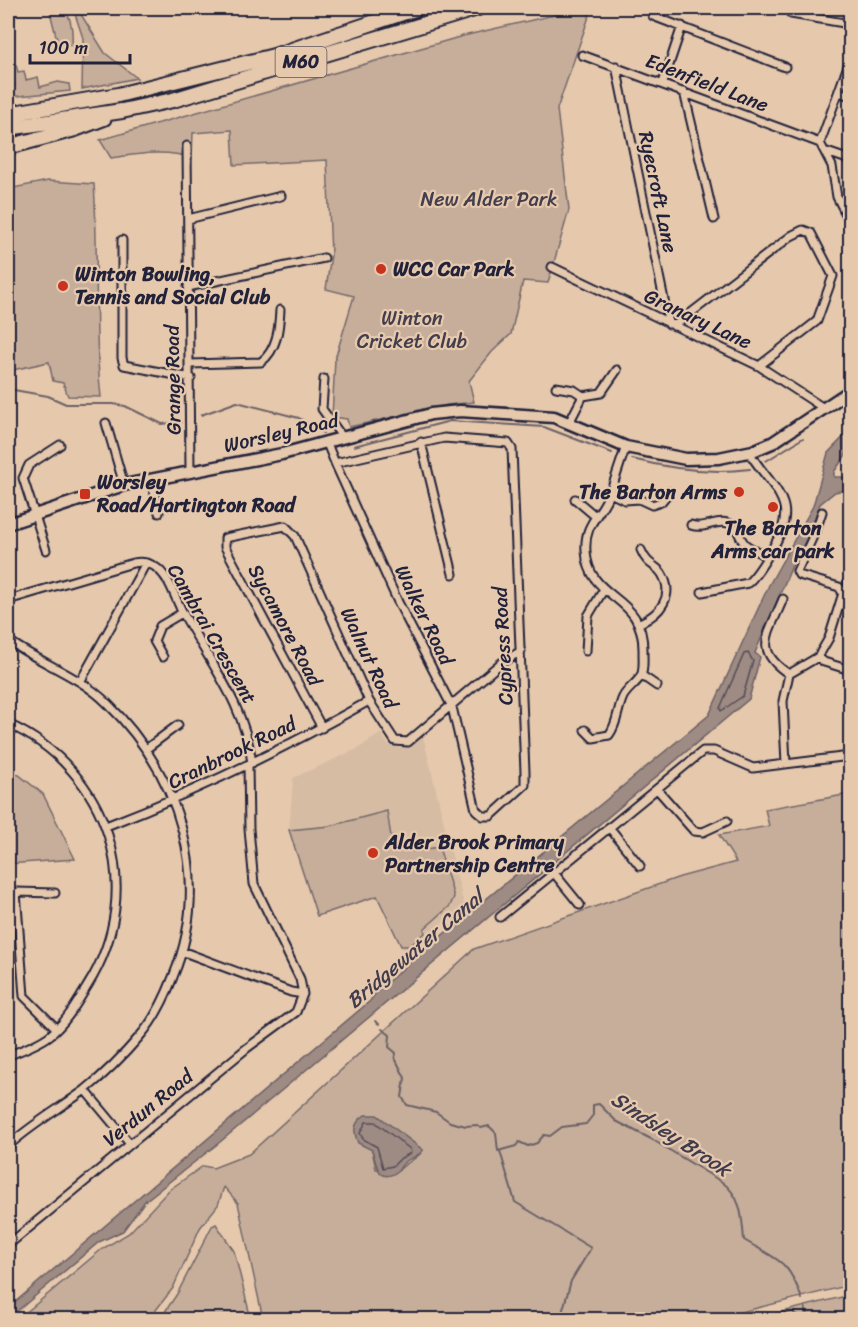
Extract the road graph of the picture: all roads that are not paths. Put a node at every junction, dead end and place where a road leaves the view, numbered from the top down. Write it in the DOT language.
graph roads {
  1 [pos="417,8"];
  2 [pos="478,8"];
  3 [pos="791,14"];
  4 [pos="653,16"];
  5 [pos="850,24"];
  6 [pos="682,26"];
  7 [pos="582,55"];
  8 [pos="850,60"];
  9 [pos="616,66"];
  10 [pos="785,67"];
  11 [pos="663,83"];
  12 [pos="684,92"];
  13 [pos="839,92"];
  14 [pos="850,96"];
  15 [pos="93,99"];
  16 [pos="8,107"];
  17 [pos="123,111"];
  18 [pos="8,114"];
  19 [pos="8,128"];
  20 [pos="820,143"];
  21 [pos="187,146"];
  22 [pos="8,147"];
  23 [pos="827,152"];
  24 [pos="850,160"];
  25 [pos="280,196"];
  26 [pos="188,219"];
  27 [pos="714,219"];
  28 [pos="850,222"];
  29 [pos="122,240"];
  30 [pos="324,258"];
  31 [pos="552,267"];
  32 [pos="188,287"];
  33 [pos="280,310"];
  34 [pos="671,325"];
  35 [pos="190,364"];
  36 [pos="759,366"];
  37 [pos="617,370"];
  38 [pos="191,378"];
  39 [pos="324,379"];
  40 [pos="556,387"];
  41 [pos="850,391"];
  42 [pos="583,396"];
  43 [pos="825,409"];
  44 [pos="106,423"];
  45 [pos="568,423"];
  46 [pos="343,438"];
  47 [pos="326,441"];
  48 [pos="421,442"];
  49 [pos="60,445"];
  50 [pos="626,447"];
  51 [pos="749,452"];
  52 [pos="335,464"];
  53 [pos="190,471"];
  54 [pos="151,480"];
  55 [pos="124,485"];
  56 [pos="669,492"];
  57 [pos="610,493"];
  58 [pos="575,499"];
  59 [pos="822,512"];
  60 [pos="159,513"];
  61 [pos="35,516"];
  62 [pos="594,516"];
  63 [pos="8,524"];
  64 [pos="691,525"];
  65 [pos="285,526"];
  66 [pos="46,550"];
  67 [pos="641,550"];
  68 [pos="767,557"];
  69 [pos="146,562"];
  70 [pos="453,574"];
  71 [pos="850,577"];
  72 [pos="604,589"];
  73 [pos="702,592"];
  74 [pos="850,594"];
  75 [pos="783,599"];
  76 [pos="8,600"];
  77 [pos="182,613"];
  78 [pos="640,622"];
  79 [pos="8,640"];
  80 [pos="521,651"];
  81 [pos="586,651"];
  82 [pos="163,657"];
  83 [pos="818,657"];
  84 [pos="850,670"];
  85 [pos="789,674"];
  86 [pos="641,675"];
  87 [pos="80,682"];
  88 [pos="657,686"];
  89 [pos="369,701"];
  90 [pos="452,707"];
  91 [pos="8,724"];
  92 [pos="178,725"];
  93 [pos="322,728"];
  94 [pos="585,730"];
  95 [pos="146,749"];
  96 [pos="850,756"];
  97 [pos="250,764"];
  98 [pos="786,764"];
  99 [pos="657,789"];
  100 [pos="174,800"];
  101 [pos="476,810"];
  102 [pos="727,821"];
  103 [pos="106,826"];
  104 [pos="609,826"];
  105 [pos="640,866"];
  106 [pos="554,873"];
  107 [pos="55,893"];
  108 [pos="580,904"];
  109 [pos="500,917"];
  110 [pos="184,952"];
  111 [pos="303,994"];
  112 [pos="57,1029"];
  113 [pos="8,1056"];
  114 [pos="85,1090"];
  115 [pos="130,1144"];
  116 [pos="8,1146"];
  117 [pos="8,1245"];
  1 -- 15 [label="highway, M60"];
  2 -- 17 [label="highway, M60"];
  3 -- 5 [label="street"];
  4 -- 6 [label="street"];
  6 -- 10 [label="street"];
  6 -- 11 [label="street"];
  7 -- 9 [label="street, Edenfield Lane"];
  8 -- 13 [label="street"];
  9 -- 11 [label="street, Edenfield Lane"];
  9 -- 34 [label="street, Ryecroft Lane"];
  11 -- 12 [label="street, Edenfield Lane"];
  12 -- 20 [label="street, Edenfield Lane"];
  12 -- 27 [label="street"];
  13 -- 14 [label="street"];
  13 -- 20 [label="street"];
  15 -- 16 [label="highway, M60"];
  15 -- 18 [label="highway, M60"];
  17 -- 19 [label="highway, M60"];
  17 -- 22 [label="highway, M60"];
  20 -- 23 [label="street"];
  21 -- 26 [label="street, Grange Road"];
  23 -- 24 [label="street"];
  23 -- 28 [label="street"];
  25 -- 26 [label="street"];
  26 -- 32 [label="street, Grange Road"];
  29 -- 38 [label="street"];
  30 -- 32 [label="street"];
  31 -- 34 [label="street, Granary Lane"];
  32 -- 35 [label="street, Grange Road"];
  33 -- 35 [label="street"];
  34 -- 36 [label="street, Granary Lane"];
  34 -- 36 [label="street"];
  35 -- 38 [label="street, Grange Road"];
  36 -- 43 [label="street, Granary Lane"];
  37 -- 42 [label="street"];
  38 -- 53 [label="street, Grange Road"];
  39 -- 46 [label="street"];
  40 -- 42 [label="street"];
  41 -- 43 [label="main road, Worsley Road"];
  42 -- 45 [label="street"];
  43 -- 51 [label="main road, Worsley Road"];
  44 -- 55 [label="street"];
  45 -- 46 [label="main road, Worsley Road"];
  45 -- 50 [label="main road, Worsley Road"];
  46 -- 47 [label="main road, Worsley Road"];
  47 -- 52 [label="street, Walker Road"];
  47 -- 53 [label="main road, Worsley Road"];
  48 -- 52 [label="street"];
  48 -- 70 [label="street"];
  48 -- 80 [label="street, Cypress Road"];
  49 -- 61 [label="street"];
  50 -- 51 [label="main road, Worsley Road"];
  50 -- 57 [label="street"];
  51 -- 68 [label="street"];
  52 -- 90 [label="street, Walker Road"];
  53 -- 54 [label="main road, Worsley Road"];
  54 -- 55 [label="main road, Worsley Road"];
  54 -- 60 [label="street"];
  55 -- 61 [label="main road, Worsley Road"];
  56 -- 57 [label="street"];
  57 -- 62 [label="street"];
  58 -- 62 [label="street"];
  59 -- 83 [label="street"];
  61 -- 63 [label="main road, Worsley Road"];
  61 -- 66 [label="street"];
  62 -- 72 [label="street"];
  64 -- 68 [label="street"];
  65 -- 89 [label="street, Walnut Road"];
  65 -- 93 [label="street, Sycamore Road"];
  67 -- 78 [label="street"];
  68 -- 73 [label="street"];
  69 -- 76 [label="street, Cambrai Crescent"];
  69 -- 77 [label="street, Cambrai Crescent"];
  69 -- 87 [label="street"];
  71 -- 74 [label="street"];
  72 -- 78 [label="street"];
  72 -- 81 [label="street"];
  75 -- 85 [label="street"];
  77 -- 82 [label="street"];
  77 -- 97 [label="street, Cambrai Crescent"];
  78 -- 86 [label="street"];
  79 -- 87 [label="street"];
  80 -- 90 [label="street"];
  80 -- 101 [label="street, Cypress Road"];
  83 -- 84 [label="street"];
  83 -- 85 [label="street"];
  85 -- 98 [label="street"];
  86 -- 88 [label="street"];
  86 -- 94 [label="street"];
  87 -- 95 [label="street"];
  89 -- 90 [label="street, Walnut Road"];
  89 -- 93 [label="street, Cranbrook Road"];
  90 -- 101 [label="street, Walker Road"];
  91 -- 103 [label="street"];
  92 -- 95 [label="street"];
  93 -- 97 [label="street, Cranbrook Road"];
  95 -- 100 [label="street"];
  96 -- 98 [label="street"];
  97 -- 100 [label="street, Cranbrook Road"];
  97 -- 111 [label="street, Cambrai Crescent"];
  98 -- 99 [label="street"];
  99 -- 102 [label="street"];
  99 -- 104 [label="street"];
  100 -- 103 [label="street, Cranbrook Road"];
  100 -- 110 [label="street"];
  103 -- 112 [label="street"];
  104 -- 105 [label="street"];
  104 -- 106 [label="street"];
  106 -- 108 [label="street"];
  106 -- 109 [label="street"];
  107 -- 112 [label="street"];
  110 -- 111 [label="street"];
  110 -- 114 [label="street"];
  111 -- 115 [label="street, Verdun Road"];
  112 -- 113 [label="street"];
  114 -- 115 [label="street"];
  114 -- 116 [label="street"];
  115 -- 117 [label="street, Verdun Road"];
}
